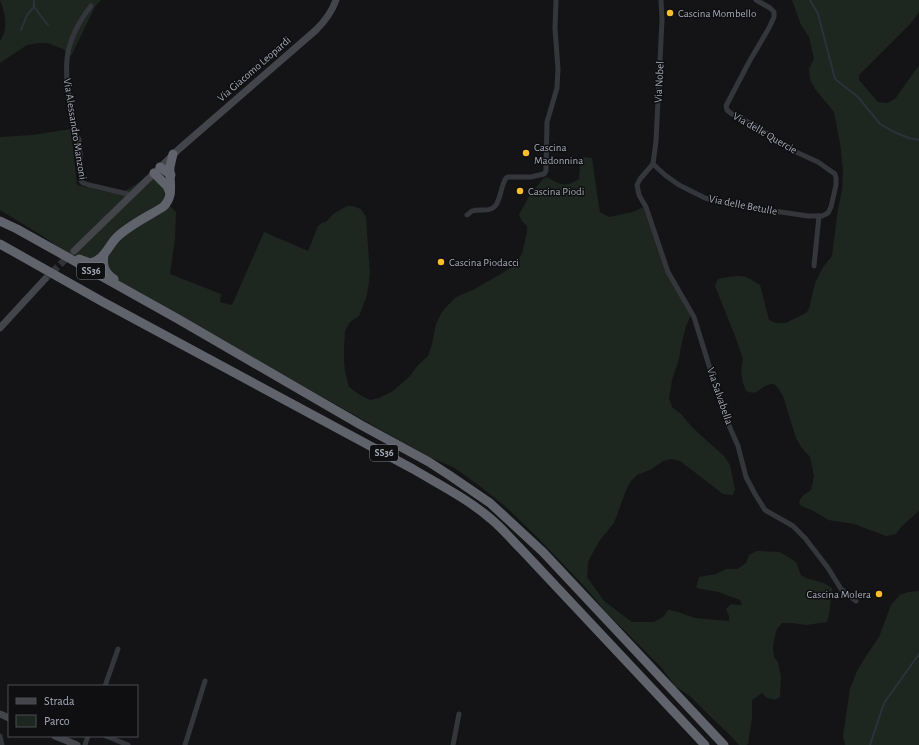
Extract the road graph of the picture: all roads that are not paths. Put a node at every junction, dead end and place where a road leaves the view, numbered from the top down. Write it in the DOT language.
graph roads {
  1 [pos="336,0"];
  2 [pos="556,0"];
  3 [pos="661,0"];
  4 [pos="756,0"];
  5 [pos="91,6"];
  6 [pos="176,151"];
  7 [pos="653,164"];
  8 [pos="157,170"];
  9 [pos="171,176"];
  10 [pos="170,193"];
  11 [pos="132,195"];
  12 [pos="467,215"];
  13 [pos="819,216"];
  14 [pos="2,222"];
  15 [pos="2,245"];
  16 [pos="74,251"];
  17 [pos="104,255"];
  18 [pos="814,266"];
  19 [pos="45,279"];
  20 [pos="178,320"];
  21 [pos="0,328"];
  22 [pos="856,601"];
  23 [pos="118,649"];
  24 [pos="205,681"];
  25 [pos="105,685"];
  26 [pos="459,714"];
  27 [pos="0,736"];
  28 [pos="57,737"];
  29 [pos="108,737"];
  30 [pos="2,745"];
  31 [pos="77,745"];
  32 [pos="128,745"];
  33 [pos="185,745"];
  34 [pos="453,745"];
  35 [pos="705,745"];
  36 [pos="724,745"];
  1 -- 6 [label="street, Via Giacomo Leopardi"];
  2 -- 12 [label="street"];
  3 -- 7 [label="street, Via Nobel"];
  4 -- 13 [label="street, Via delle Quercie"];
  5 -- 11 [label="street, Via Alessandro Manzoni"];
  6 -- 8 [label="street, Via Giacomo Leopardi"];
  6 -- 9 [label="highway"];
  7 -- 13 [label="street, Via delle Betulle"];
  7 -- 22 [label="street, Via Salvabella"];
  8 -- 9 [label="highway"];
  8 -- 10 [label="highway"];
  8 -- 11 [label="street, Via Giacomo Leopardi"];
  9 -- 10 [label="highway"];
  10 -- 17 [label="highway"];
  11 -- 16 [label="street, Via Giacomo Leopardi"];
  13 -- 18 [label="street"];
  14 -- 17 [label="highway"];
  14 -- 20 [label="highway, SS36"];
  15 -- 35 [label="highway, SS36"];
  17 -- 20 [label="highway"];
  19 -- 21 [label="street"];
  20 -- 36 [label="highway, SS36"];
  23 -- 25 [label="street"];
  24 -- 33 [label="street"];
  26 -- 34 [label="street"];
  27 -- 30 [label="street"];
  28 -- 31 [label="street"];
  29 -- 32 [label="street"];
}
